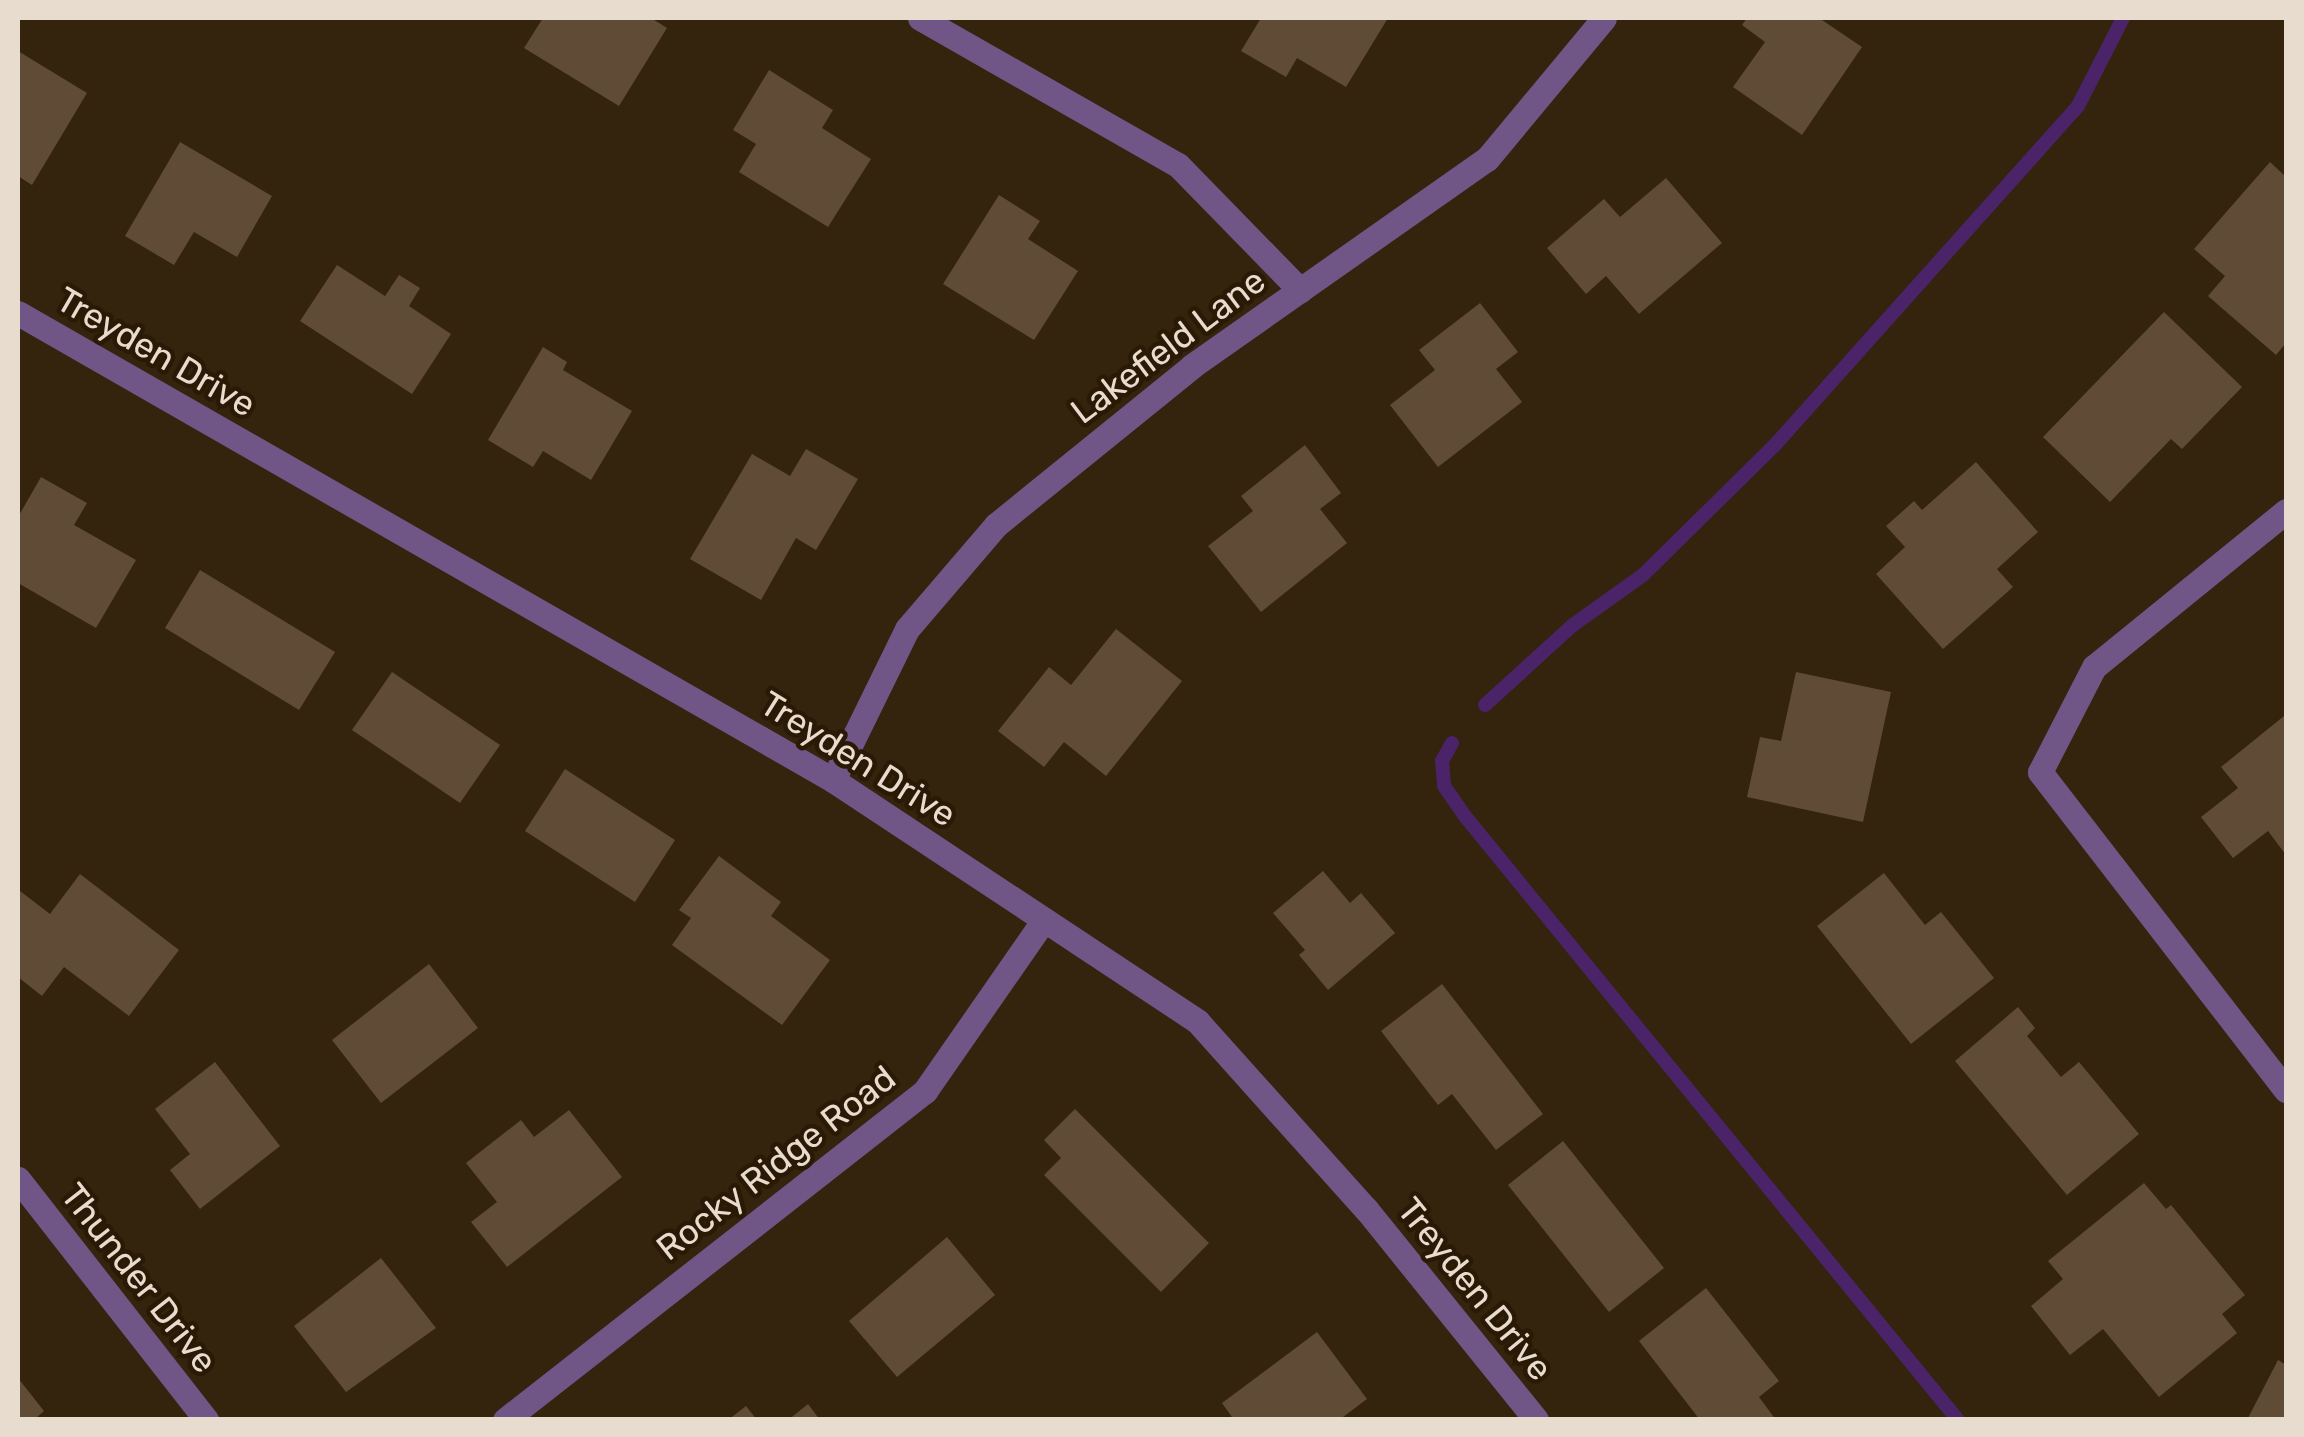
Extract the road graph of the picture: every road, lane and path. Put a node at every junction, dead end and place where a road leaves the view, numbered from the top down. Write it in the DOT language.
graph roads {
  1 [pos="920,18"];
  2 [pos="1604,18"];
  3 [pos="1300,290"];
  4 [pos="18,313"];
  5 [pos="2286,511"];
  6 [pos="833,780"];
  7 [pos="1044,920"];
  8 [pos="2286,1090"];
  9 [pos="18,1179"];
  10 [pos="206,1420"];
  11 [pos="505,1420"];
  12 [pos="1536,1420"];
  1 -- 3 [label="street"];
  2 -- 3 [label="street, Lakefield Lane"];
  3 -- 6 [label="street, Lakefield Lane"];
  4 -- 6 [label="street, Treyden Drive"];
  5 -- 8 [label="street"];
  6 -- 7 [label="street, Treyden Drive"];
  7 -- 11 [label="street, Rocky Ridge Road"];
  7 -- 12 [label="street, Treyden Drive"];
  9 -- 10 [label="street, Thunder Drive"];
}
